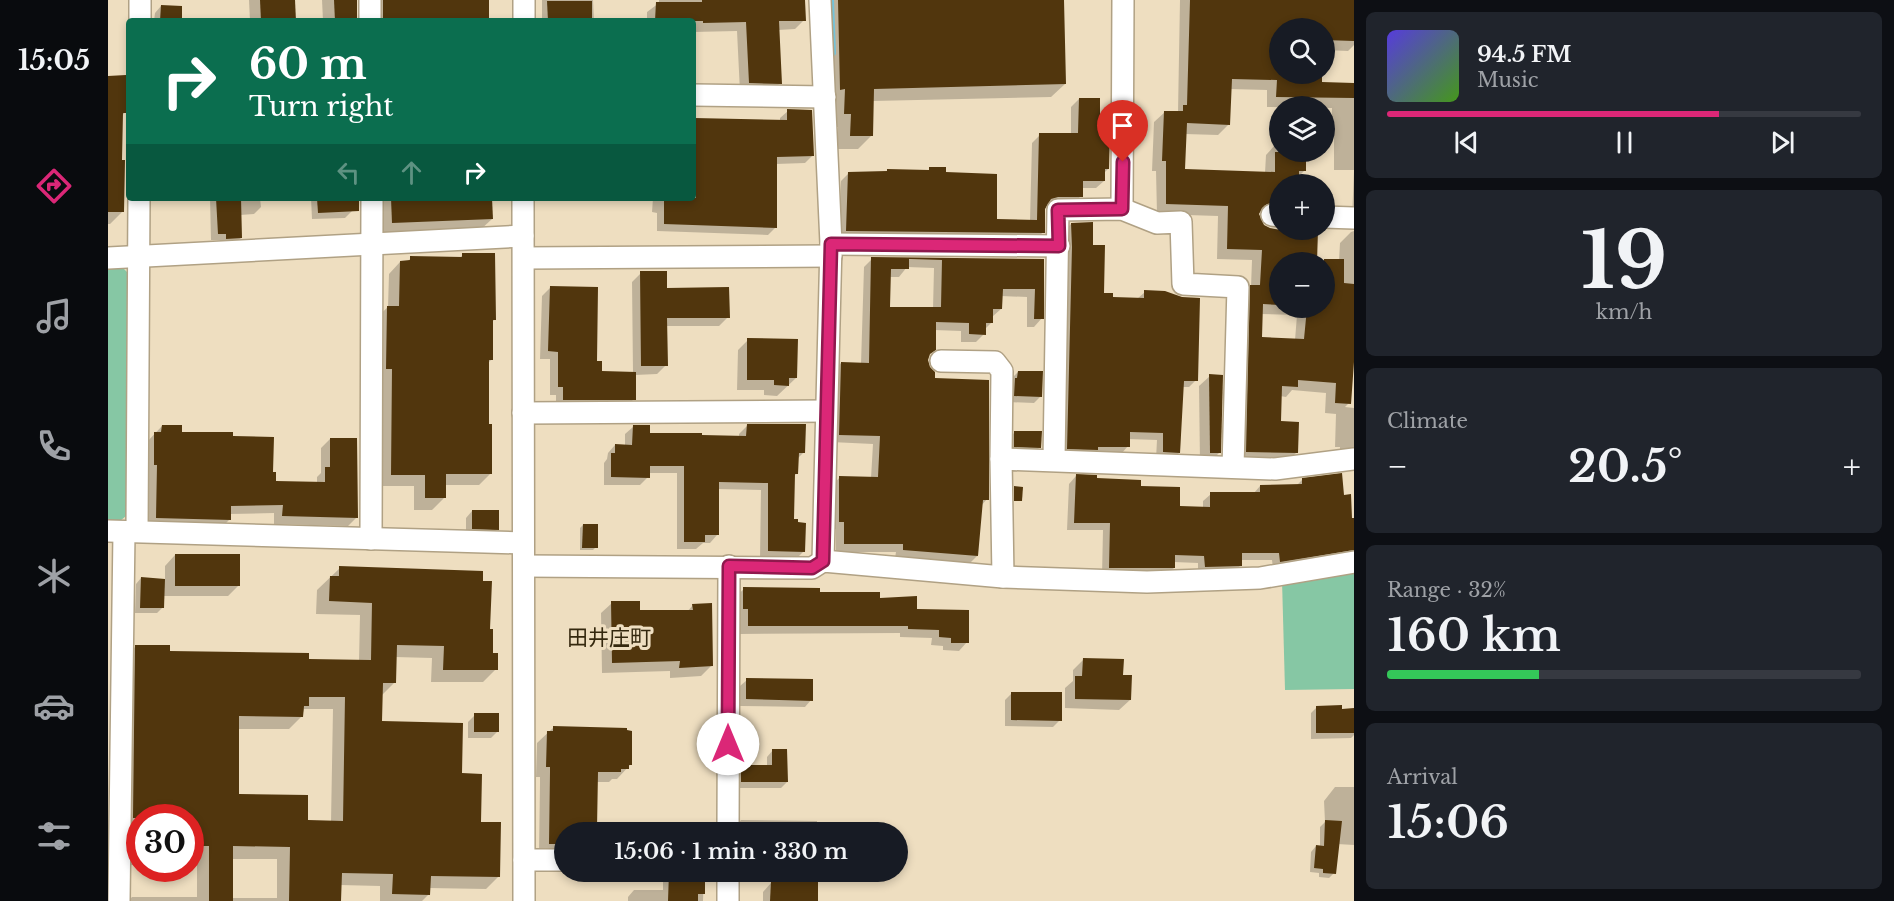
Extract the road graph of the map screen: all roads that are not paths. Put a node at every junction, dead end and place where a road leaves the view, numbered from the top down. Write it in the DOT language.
graph roads {
  1 [pos="140,0"];
  2 [pos="370,0"];
  3 [pos="524,0"];
  4 [pos="820,0"];
  5 [pos="1123,0"];
  6 [pos="140,18"];
  7 [pos="370,18"];
  8 [pos="524,18"];
  9 [pos="696,95"];
  10 [pos="825,97"];
  11 [pos="139,201"];
  12 [pos="372,201"];
  13 [pos="524,201"];
  14 [pos="1122,209"];
  15 [pos="1335,217"];
  16 [pos="1354,218"];
  17 [pos="523,236"];
  18 [pos="373,242"];
  19 [pos="1059,246"];
  20 [pos="831,250"];
  21 [pos="138,255"];
  22 [pos="108,258"];
  23 [pos="524,258"];
  24 [pos="941,361"];
  25 [pos="826,411"];
  26 [pos="523,413"];
  27 [pos="1001,459"];
  28 [pos="1354,459"];
  29 [pos="1054,460"];
  30 [pos="1233,467"];
  31 [pos="123,532"];
  32 [pos="371,538"];
  33 [pos="523,543"];
  34 [pos="823,561"];
  35 [pos="1354,562"];
  36 [pos="524,566"];
  37 [pos="729,566"];
  38 [pos="1004,577"];
  39 [pos="728,822"];
  40 [pos="524,860"];
  41 [pos="554,860"];
  42 [pos="728,882"];
  43 [pos="119,901"];
  44 [pos="524,901"];
  45 [pos="728,901"];
  1 -- 6 [label="street"];
  2 -- 7 [label="street"];
  3 -- 8 [label="street"];
  4 -- 10 [label="street"];
  5 -- 14 [label="street"];
  9 -- 10 [label="street"];
  10 -- 20 [label="street"];
  11 -- 21 [label="street"];
  12 -- 18 [label="street"];
  13 -- 17 [label="street"];
  14 -- 19 [label="street"];
  14 -- 30 [label="street"];
  15 -- 16 [label="street"];
  17 -- 18 [label="street"];
  17 -- 23 [label="street"];
  18 -- 21 [label="street"];
  18 -- 32 [label="street"];
  19 -- 20 [label="street"];
  19 -- 29 [label="street"];
  20 -- 23 [label="street"];
  20 -- 25 [label="street"];
  21 -- 22 [label="street"];
  21 -- 31 [label="street"];
  23 -- 26 [label="street"];
  24 -- 27 [label="street"];
  25 -- 26 [label="street"];
  25 -- 34 [label="street"];
  26 -- 33 [label="street"];
  27 -- 29 [label="street"];
  27 -- 38 [label="street"];
  28 -- 30 [label="street"];
  29 -- 30 [label="street"];
  31 -- 32 [label="street"];
  31 -- 43 [label="street"];
  32 -- 33 [label="street"];
  33 -- 36 [label="street"];
  34 -- 37 [label="street"];
  34 -- 38 [label="street"];
  35 -- 38 [label="street"];
  36 -- 37 [label="street"];
  36 -- 40 [label="street"];
  37 -- 39 [label="street"];
  40 -- 41 [label="street"];
  40 -- 44 [label="street"];
  42 -- 45 [label="street"];
}
